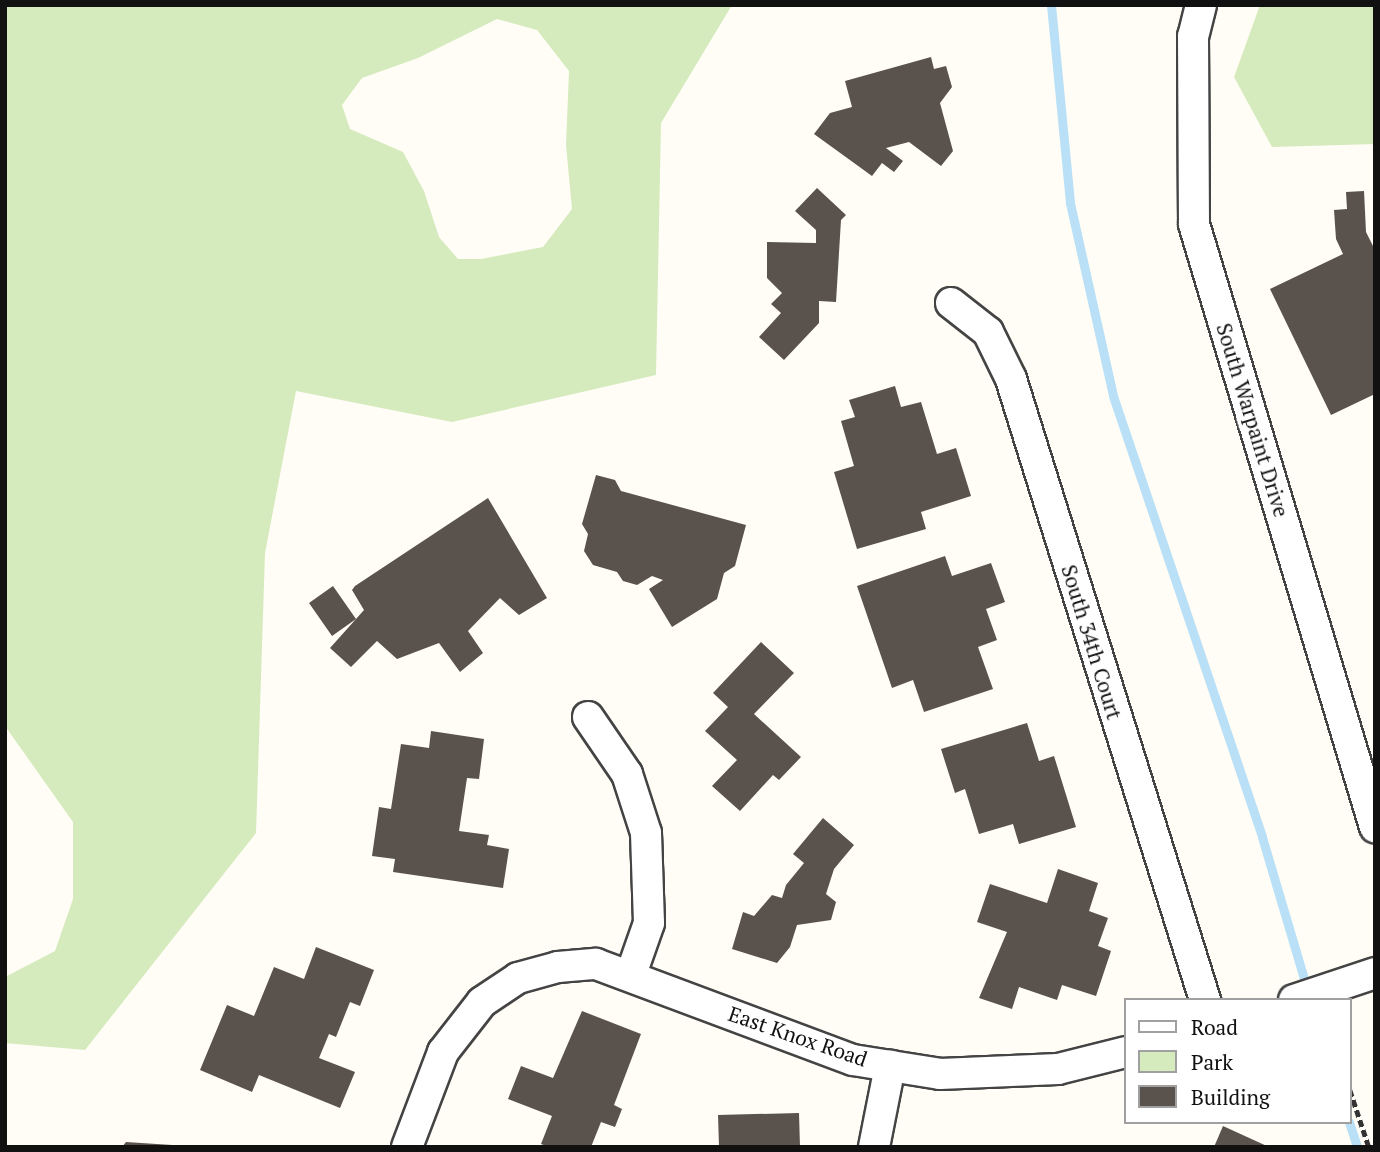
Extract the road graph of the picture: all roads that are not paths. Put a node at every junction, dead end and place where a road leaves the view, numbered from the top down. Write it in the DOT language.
graph roads {
  1 [pos="1201,5"];
  2 [pos="951,303"];
  3 [pos="588,718"];
  4 [pos="1375,827"];
  5 [pos="631,974"];
  6 [pos="1366,976"];
  7 [pos="1204,998"];
  8 [pos="1300,998"];
  9 [pos="1124,1052"];
  10 [pos="890,1066"];
  11 [pos="407,1147"];
  12 [pos="874,1147"];
  1 -- 4 [label="street, South Warpaint Drive"];
  2 -- 7 [label="street, South 34th Court"];
  3 -- 5 [label="street"];
  5 -- 10 [label="street, East Knox Road"];
  5 -- 11 [label="street, East Knox Road"];
  6 -- 8 [label="street"];
  9 -- 10 [label="street, East Knox Road"];
  10 -- 12 [label="street"];
}
